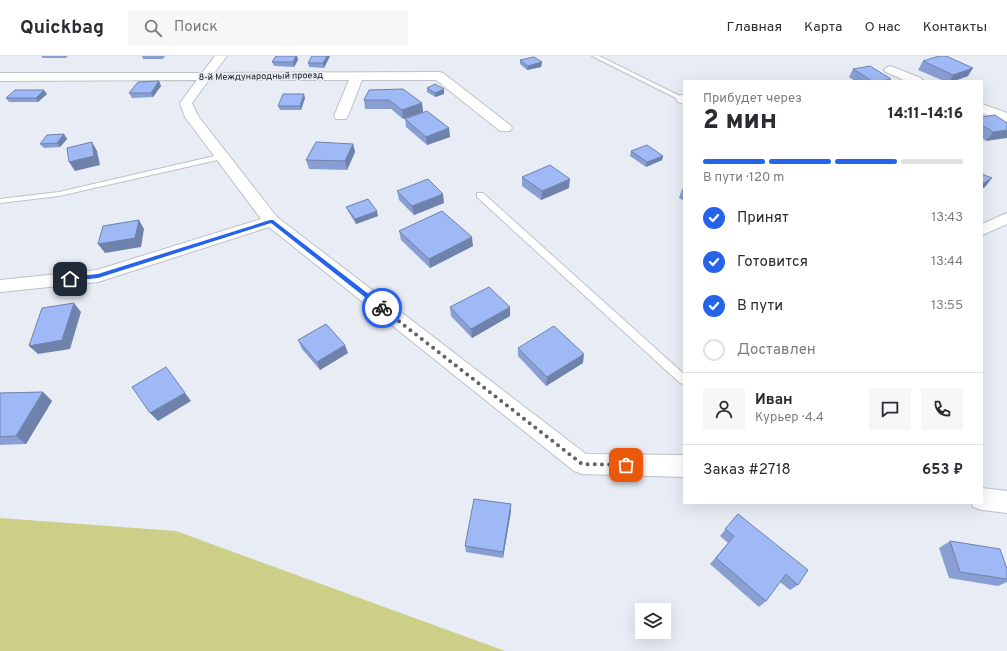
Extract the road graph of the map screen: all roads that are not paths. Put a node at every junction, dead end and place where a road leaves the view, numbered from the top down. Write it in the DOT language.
graph roads {
  1 [pos="220,56"];
  2 [pos="595,56"];
  3 [pos="890,70"];
  4 [pos="357,76"];
  5 [pos="0,77"];
  6 [pos="205,77"];
  7 [pos="915,80"];
  8 [pos="683,99"];
  9 [pos="983,108"];
  10 [pos="341,116"];
  11 [pos="1007,118"];
  12 [pos="505,128"];
  13 [pos="223,156"];
  14 [pos="480,195"];
  15 [pos="0,201"];
  16 [pos="1007,218"];
  17 [pos="271,221"];
  18 [pos="983,230"];
  19 [pos="0,286"];
  20 [pos="683,379"];
  21 [pos="683,466"];
  22 [pos="983,499"];
  23 [pos="1007,502"];
  1 -- 6 [label="street"];
  2 -- 8 [label="lane"];
  3 -- 7 [label="street"];
  4 -- 6 [label="street, 8-й Международный проезд"];
  4 -- 10 [label="street"];
  4 -- 12 [label="street, 8-й Международный проезд"];
  5 -- 6 [label="street, 8-й Международный проезд"];
  6 -- 13 [label="street"];
  9 -- 11 [label="street"];
  13 -- 15 [label="lane"];
  13 -- 17 [label="street"];
  14 -- 20 [label="lane"];
  16 -- 18 [label="street"];
  17 -- 19 [label="street"];
  17 -- 21 [label="street"];
  22 -- 23 [label="street"];
}
